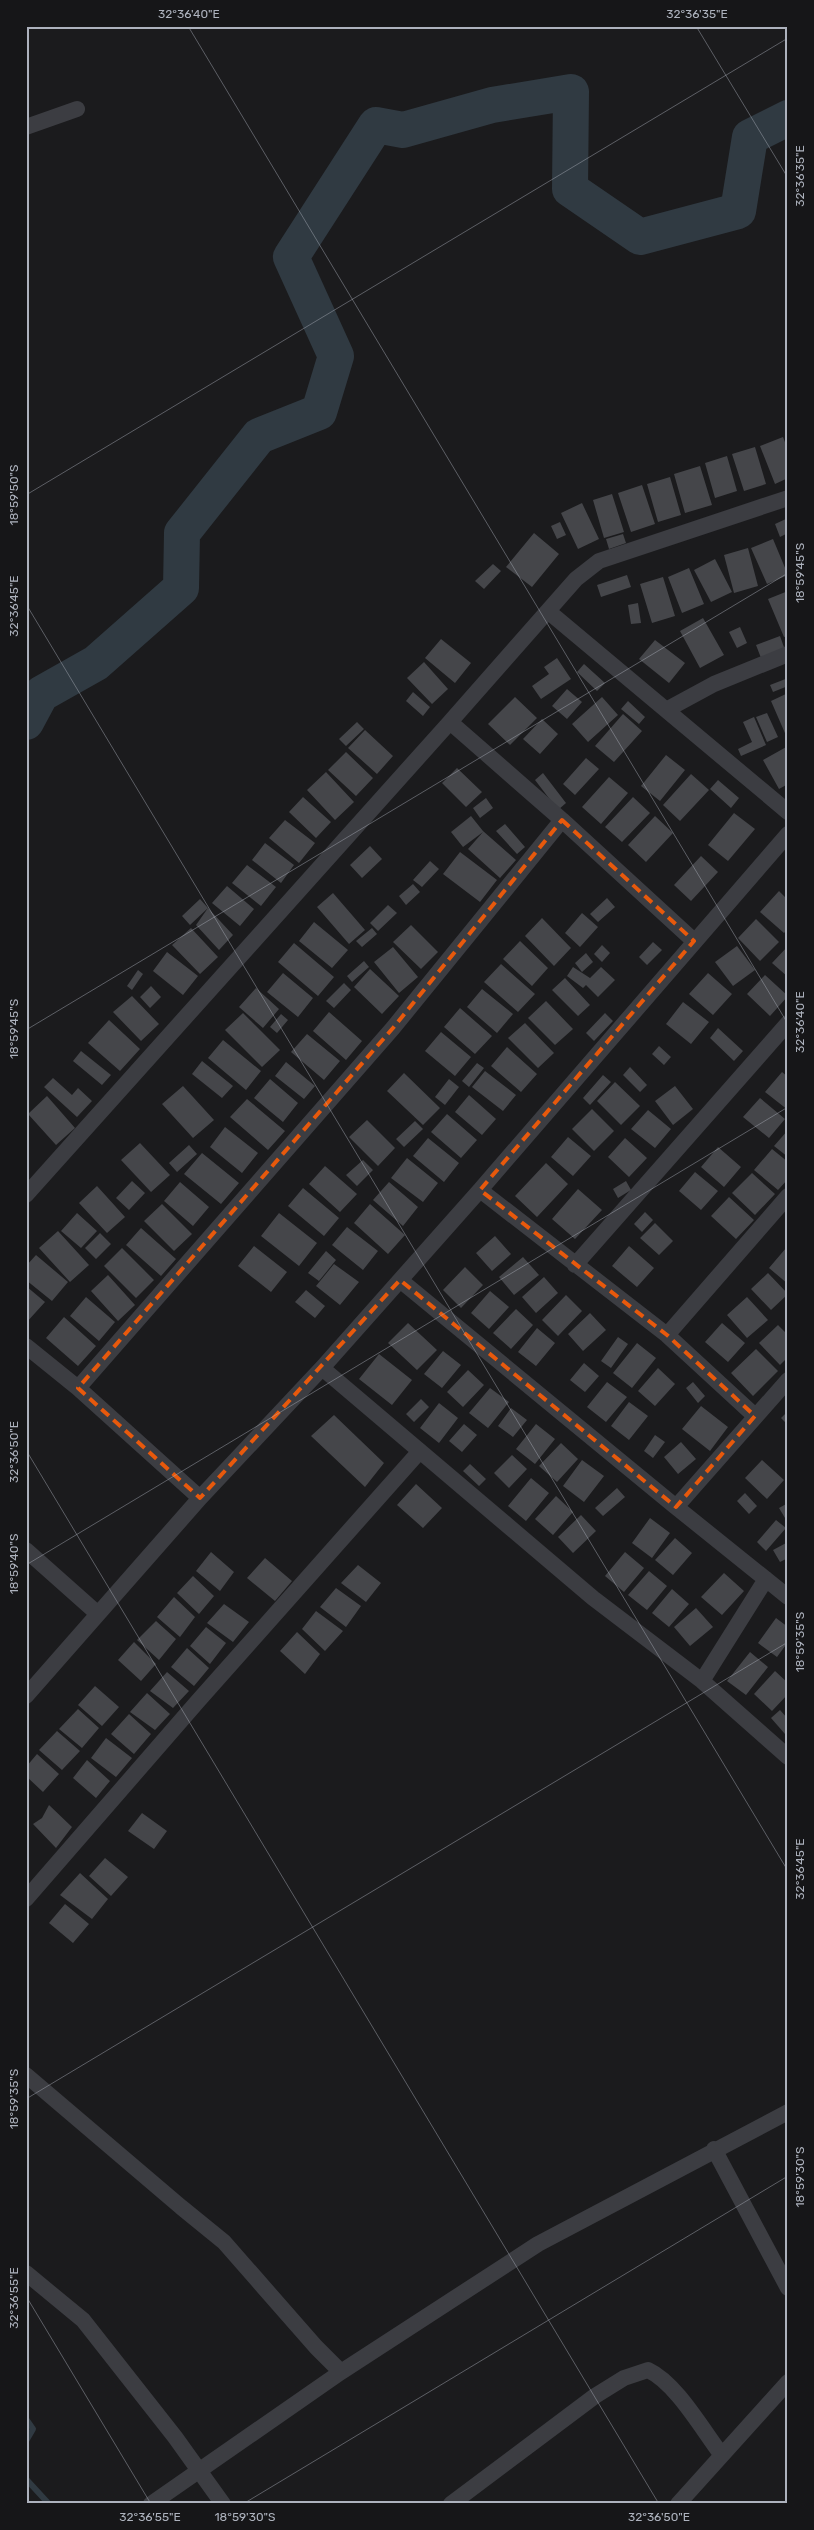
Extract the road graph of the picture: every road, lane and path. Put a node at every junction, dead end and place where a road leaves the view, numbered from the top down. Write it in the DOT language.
graph roads {
  1 [pos="77,109"];
  2 [pos="26,127"];
  3 [pos="788,498"];
  4 [pos="549,612"];
  5 [pos="788,654"];
  6 [pos="666,710"];
  7 [pos="450,722"];
  8 [pos="788,812"];
  9 [pos="562,820"];
  10 [pos="788,834"];
  11 [pos="694,941"];
  12 [pos="788,1023"];
  13 [pos="480,1190"];
  14 [pos="26,1195"];
  15 [pos="788,1196"];
  16 [pos="575,1265"];
  17 [pos="400,1280"];
  18 [pos="667,1335"];
  19 [pos="26,1346"];
  20 [pos="322,1368"];
  21 [pos="788,1380"];
  22 [pos="78,1388"];
  23 [pos="755,1416"];
  24 [pos="420,1451"];
  25 [pos="200,1498"];
  26 [pos="676,1507"];
  27 [pos="26,1550"];
  28 [pos="766,1579"];
  29 [pos="788,1597"];
  30 [pos="98,1614"];
  31 [pos="702,1681"];
  32 [pos="26,1696"];
  33 [pos="788,1756"];
  34 [pos="26,1899"];
  35 [pos="26,2075"];
  36 [pos="788,2112"];
  37 [pos="714,2149"];
  38 [pos="26,2273"];
  39 [pos="788,2288"];
  40 [pos="341,2372"];
  41 [pos="788,2382"];
  42 [pos="721,2454"];
  43 [pos="197,2470"];
  44 [pos="151,2504"];
  45 [pos="223,2504"];
  46 [pos="451,2504"];
  47 [pos="678,2504"];
  1 -- 2 [label="street"];
  3 -- 4 [label="street"];
  4 -- 6 [label="street"];
  4 -- 7 [label="street"];
  5 -- 6 [label="street"];
  6 -- 8 [label="street"];
  7 -- 9 [label="street"];
  7 -- 14 [label="street"];
  9 -- 11 [label="street"];
  9 -- 22 [label="street"];
  10 -- 11 [label="street"];
  11 -- 13 [label="street"];
  12 -- 16 [label="street"];
  13 -- 16 [label="street"];
  13 -- 17 [label="street"];
  15 -- 18 [label="street"];
  16 -- 18 [label="street"];
  17 -- 20 [label="street"];
  17 -- 26 [label="street"];
  18 -- 23 [label="street"];
  19 -- 22 [label="street"];
  20 -- 24 [label="street"];
  20 -- 25 [label="street"];
  21 -- 23 [label="street"];
  22 -- 25 [label="street"];
  23 -- 26 [label="street"];
  24 -- 31 [label="street"];
  24 -- 34 [label="street"];
  25 -- 30 [label="street"];
  26 -- 28 [label="street"];
  27 -- 30 [label="street"];
  28 -- 29 [label="street"];
  28 -- 31 [label="street"];
  30 -- 32 [label="street"];
  31 -- 33 [label="street"];
  35 -- 40 [label="street"];
  36 -- 37 [label="street"];
  37 -- 39 [label="street"];
  37 -- 40 [label="street"];
  38 -- 43 [label="street"];
  40 -- 43 [label="street"];
  41 -- 42 [label="street"];
  42 -- 46 [label="street"];
  42 -- 47 [label="street"];
  43 -- 44 [label="street"];
  43 -- 45 [label="street"];
}
